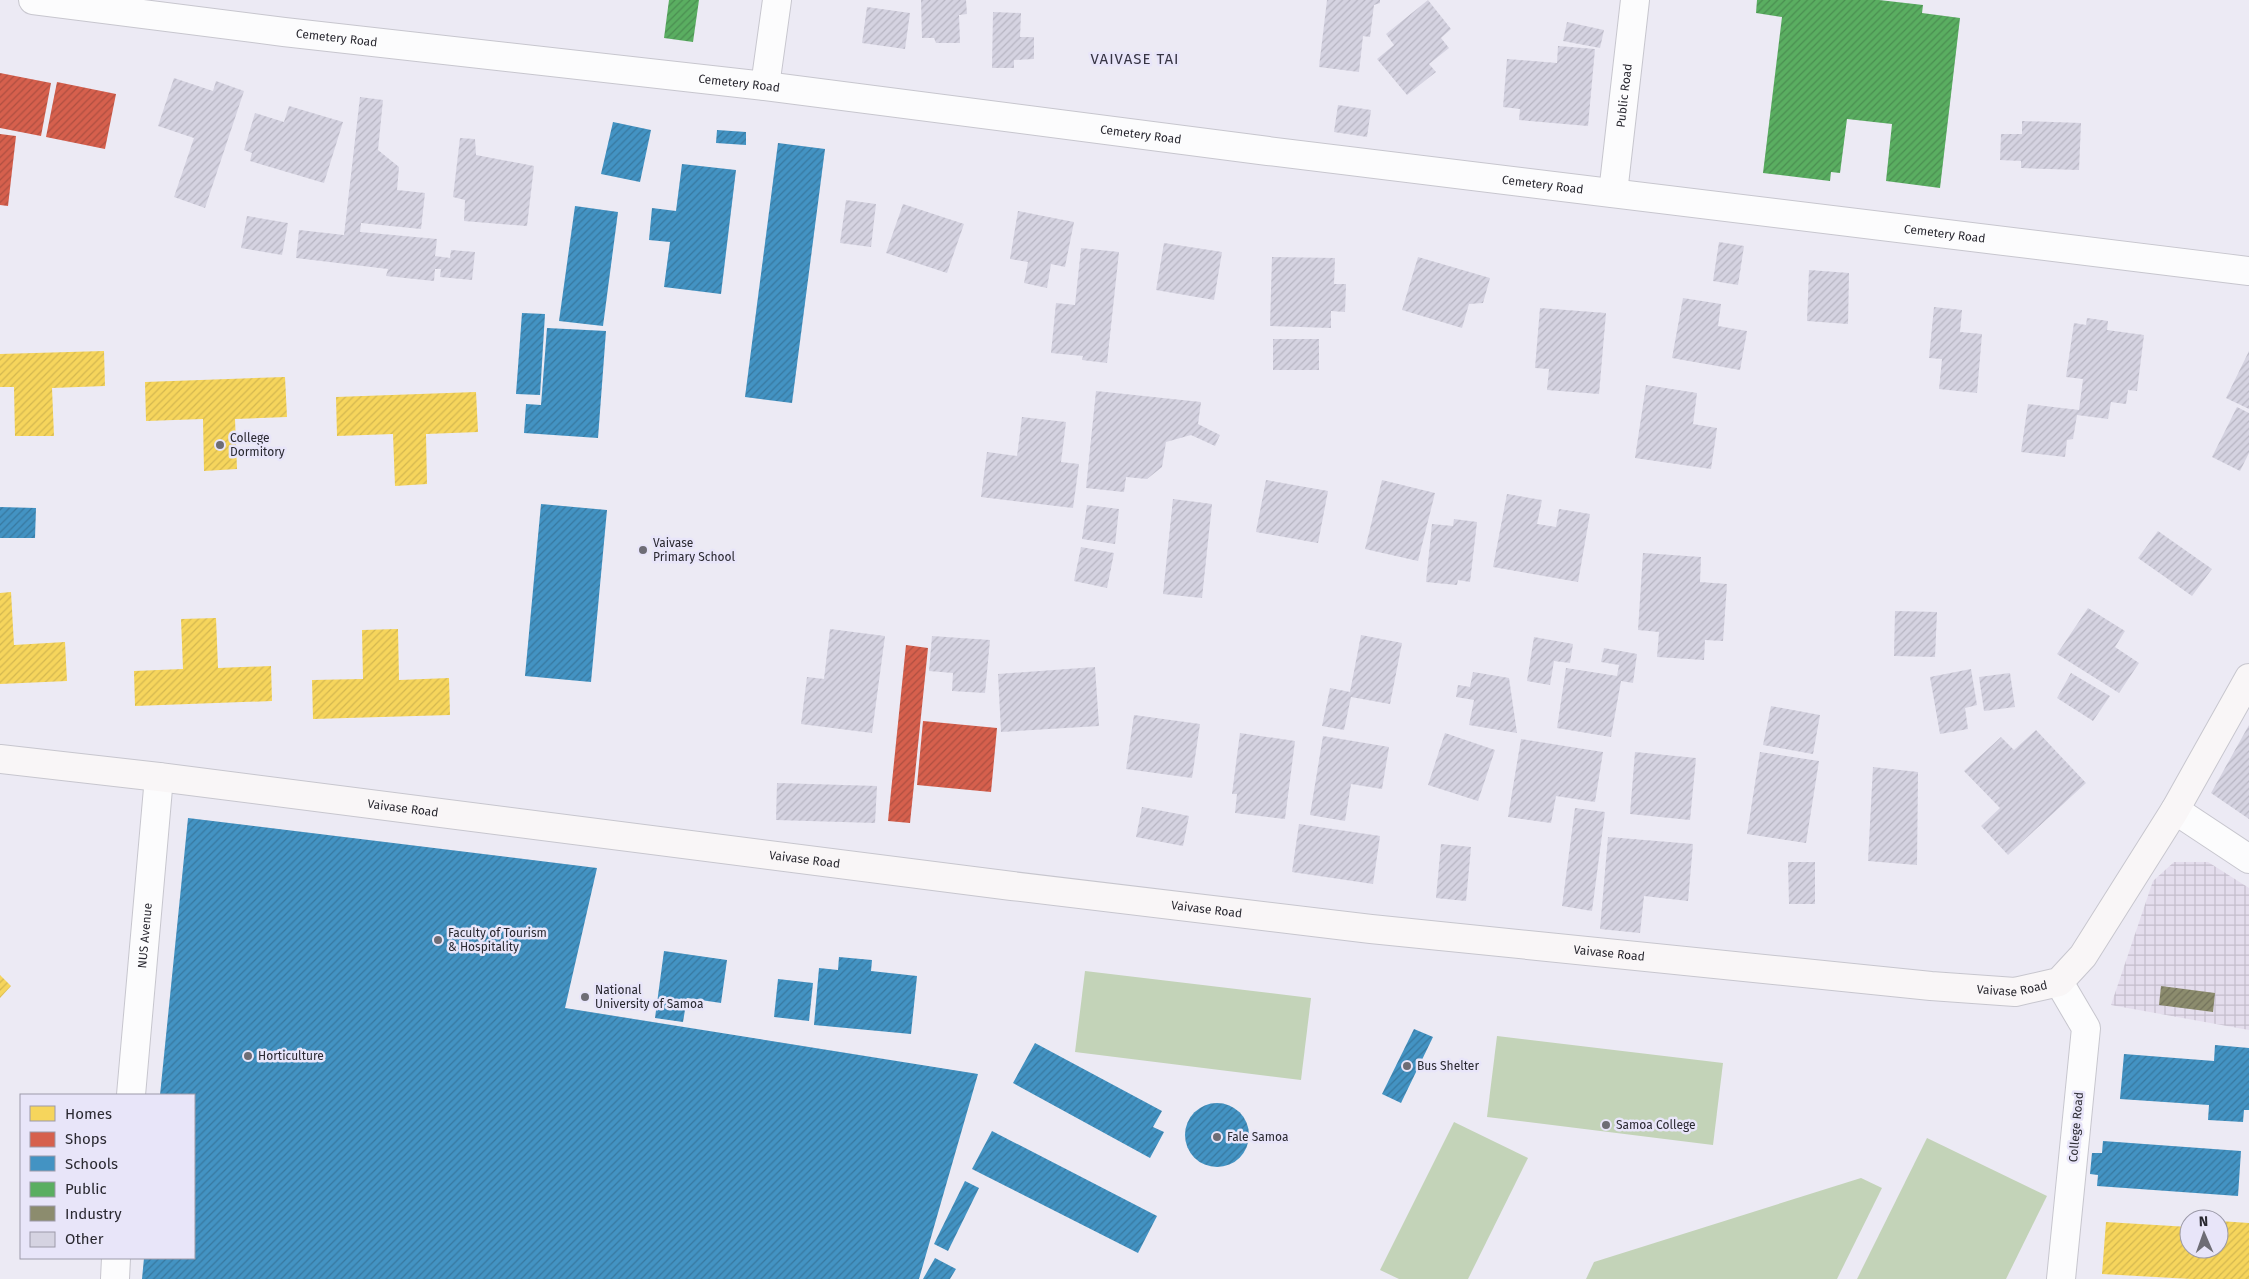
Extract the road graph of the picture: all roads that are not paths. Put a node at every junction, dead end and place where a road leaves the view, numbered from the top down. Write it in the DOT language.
graph roads {
  1 [pos="32,0"];
  2 [pos="777,0"];
  3 [pos="1635,0"];
  4 [pos="71,2"];
  5 [pos="765,86"];
  6 [pos="1613,193"];
  7 [pos="2249,271"];
  8 [pos="2249,678"];
  9 [pos="0,759"];
  10 [pos="159,777"];
  11 [pos="2175,810"];
  12 [pos="2249,860"];
  13 [pos="2059,982"];
  14 [pos="131,1094"];
  15 [pos="116,1259"];
  16 [pos="114,1279"];
  17 [pos="2062,1279"];
  1 -- 4 [label="street, Cemetery Road"];
  2 -- 5 [label="street"];
  3 -- 6 [label="street, Public Road"];
  4 -- 5 [label="street, Cemetery Road"];
  5 -- 6 [label="street, Cemetery Road"];
  6 -- 7 [label="street, Cemetery Road"];
  8 -- 11 [label="main road, Vaivase Road"];
  9 -- 10 [label="main road, Vaivase Road"];
  10 -- 13 [label="main road, Vaivase Road"];
  10 -- 14 [label="street, NUS Avenue"];
  11 -- 12 [label="street"];
  11 -- 13 [label="main road, Vaivase Road"];
  13 -- 17 [label="street, College Road"];
  15 -- 16 [label="street"];
}
